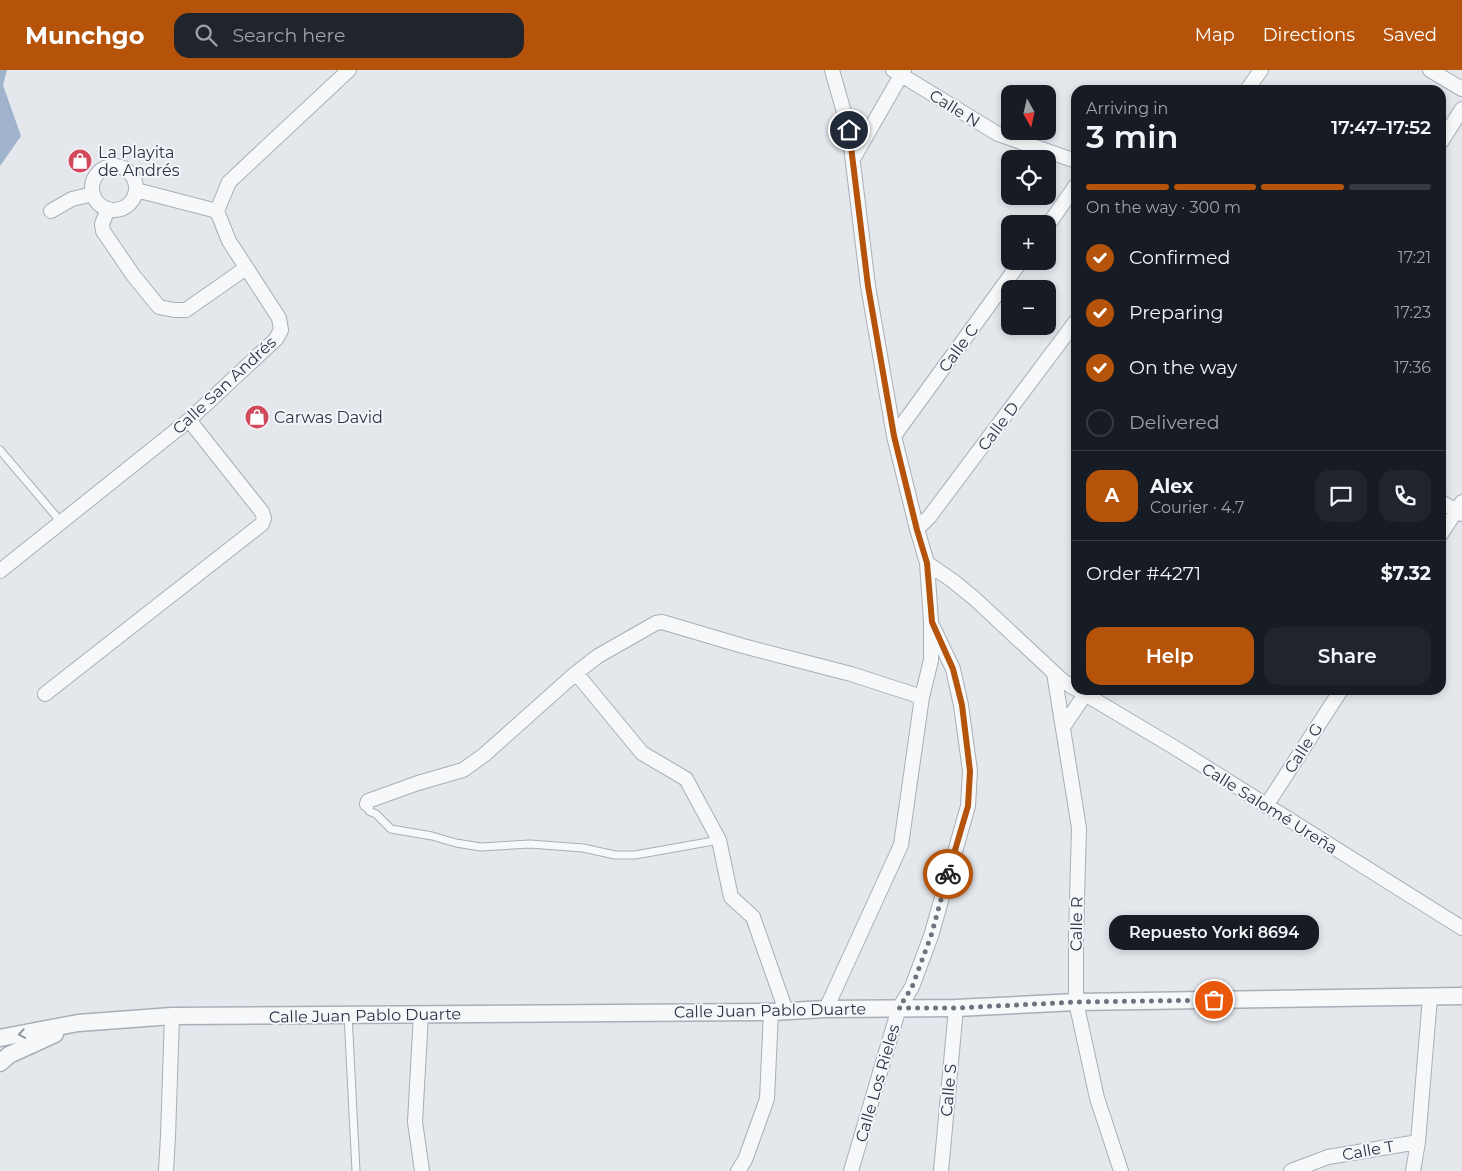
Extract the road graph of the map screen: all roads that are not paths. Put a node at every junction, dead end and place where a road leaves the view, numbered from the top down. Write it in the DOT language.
graph roads {
  1 [pos="349,70"];
  2 [pos="832,70"];
  3 [pos="1261,70"];
  4 [pos="1430,70"];
  5 [pos="900,72"];
  6 [pos="1250,85"];
  7 [pos="1462,89"];
  8 [pos="1462,109"];
  9 [pos="1446,134"];
  10 [pos="1071,158"];
  11 [pos="853,159"];
  12 [pos="136,190"];
  13 [pos="1071,192"];
  14 [pos="93,194"];
  15 [pos="108,209"];
  16 [pos="51,211"];
  17 [pos="216,211"];
  18 [pos="1055,215"];
  19 [pos="246,268"];
  20 [pos="1014,270"];
  21 [pos="1071,329"];
  22 [pos="190,420"];
  23 [pos="894,436"];
  24 [pos="0,450"];
  25 [pos="1446,504"];
  26 [pos="1460,509"];
  27 [pos="61,522"];
  28 [pos="1446,527"];
  29 [pos="917,530"];
  30 [pos="927,563"];
  31 [pos="0,571"];
  32 [pos="932,622"];
  33 [pos="576,673"];
  34 [pos="1054,673"];
  35 [pos="1071,684"];
  36 [pos="44,694"];
  37 [pos="1080,695"];
  38 [pos="1089,695"];
  39 [pos="1338,695"];
  40 [pos="922,697"];
  41 [pos="1063,727"];
  42 [pos="367,804"];
  43 [pos="1266,806"];
  44 [pos="719,840"];
  45 [pos="1462,928"];
  46 [pos="1462,996"];
  47 [pos="1430,997"];
  48 [pos="1076,1002"];
  49 [pos="899,1008"];
  50 [pos="956,1008"];
  51 [pos="826,1009"];
  52 [pos="778,1011"];
  53 [pos="421,1014"];
  54 [pos="348,1015"];
  55 [pos="172,1016"];
  56 [pos="78,1023"];
  57 [pos="0,1038"];
  58 [pos="0,1063"];
  59 [pos="1418,1142"];
  60 [pos="166,1171"];
  61 [pos="356,1171"];
  62 [pos="422,1171"];
  63 [pos="738,1171"];
  64 [pos="851,1171"];
  65 [pos="941,1171"];
  66 [pos="1121,1171"];
  67 [pos="1291,1171"];
  68 [pos="1413,1171"];
  1 -- 17 [label="street"];
  2 -- 11 [label="street"];
  3 -- 6 [label="street"];
  4 -- 7 [label="street"];
  5 -- 10 [label="street, Calle N"];
  5 -- 11 [label="street"];
  8 -- 9 [label="street"];
  11 -- 23 [label="street"];
  12 -- 14 [label="street"];
  12 -- 15 [label="street"];
  12 -- 17 [label="street"];
  13 -- 18 [label="street"];
  14 -- 15 [label="street"];
  14 -- 16 [label="street"];
  15 -- 19 [label="street"];
  17 -- 19 [label="street, Calle San Andrés"];
  19 -- 22 [label="street, Calle San Andrés"];
  20 -- 23 [label="street, Calle C"];
  21 -- 29 [label="street, Calle D"];
  22 -- 27 [label="street, Calle San Andrés"];
  22 -- 36 [label="street"];
  23 -- 29 [label="street"];
  24 -- 27 [label="lane"];
  25 -- 26 [label="street"];
  26 -- 28 [label="street"];
  27 -- 31 [label="street, Calle San Andrés"];
  29 -- 30 [label="street"];
  30 -- 32 [label="street"];
  30 -- 34 [label="street, Calle Salomé Ureña"];
  32 -- 40 [label="street"];
  32 -- 49 [label="street, Calle Los Rieles"];
  33 -- 40 [label="street"];
  33 -- 42 [label="street"];
  33 -- 44 [label="street"];
  34 -- 35 [label="street, Calle Salomé Ureña"];
  34 -- 41 [label="street, Calle R"];
  37 -- 41 [label="street"];
  38 -- 43 [label="street, Calle Salomé Ureña"];
  39 -- 43 [label="street, Calle G"];
  40 -- 51 [label="street"];
  41 -- 48 [label="street, Calle R"];
  42 -- 44 [label="lane"];
  43 -- 45 [label="street, Calle Salomé Ureña"];
  44 -- 52 [label="street"];
  46 -- 47 [label="street, Calle Juan Pablo Duarte"];
  47 -- 48 [label="street, Calle Juan Pablo Duarte"];
  47 -- 59 [label="street"];
  48 -- 50 [label="street, Calle Juan Pablo Duarte"];
  48 -- 66 [label="street, Calle R"];
  49 -- 50 [label="street, Calle Juan Pablo Duarte"];
  49 -- 51 [label="street, Calle Juan Pablo Duarte"];
  49 -- 64 [label="street, Calle Los Rieles"];
  50 -- 65 [label="street, Calle S"];
  51 -- 52 [label="street, Calle Juan Pablo Duarte"];
  52 -- 53 [label="street, Calle Juan Pablo Duarte"];
  52 -- 63 [label="street"];
  53 -- 54 [label="street, Calle Juan Pablo Duarte"];
  53 -- 62 [label="street"];
  54 -- 55 [label="street, Calle Juan Pablo Duarte"];
  54 -- 61 [label="lane"];
  55 -- 56 [label="street, Calle Juan Pablo Duarte"];
  55 -- 60 [label="street"];
  56 -- 57 [label="street, Calle Juan Pablo Duarte, one-way"];
  56 -- 58 [label="street, Calle Juan Pablo Duarte"];
  59 -- 67 [label="street, Calle T"];
  59 -- 68 [label="street"];
}
